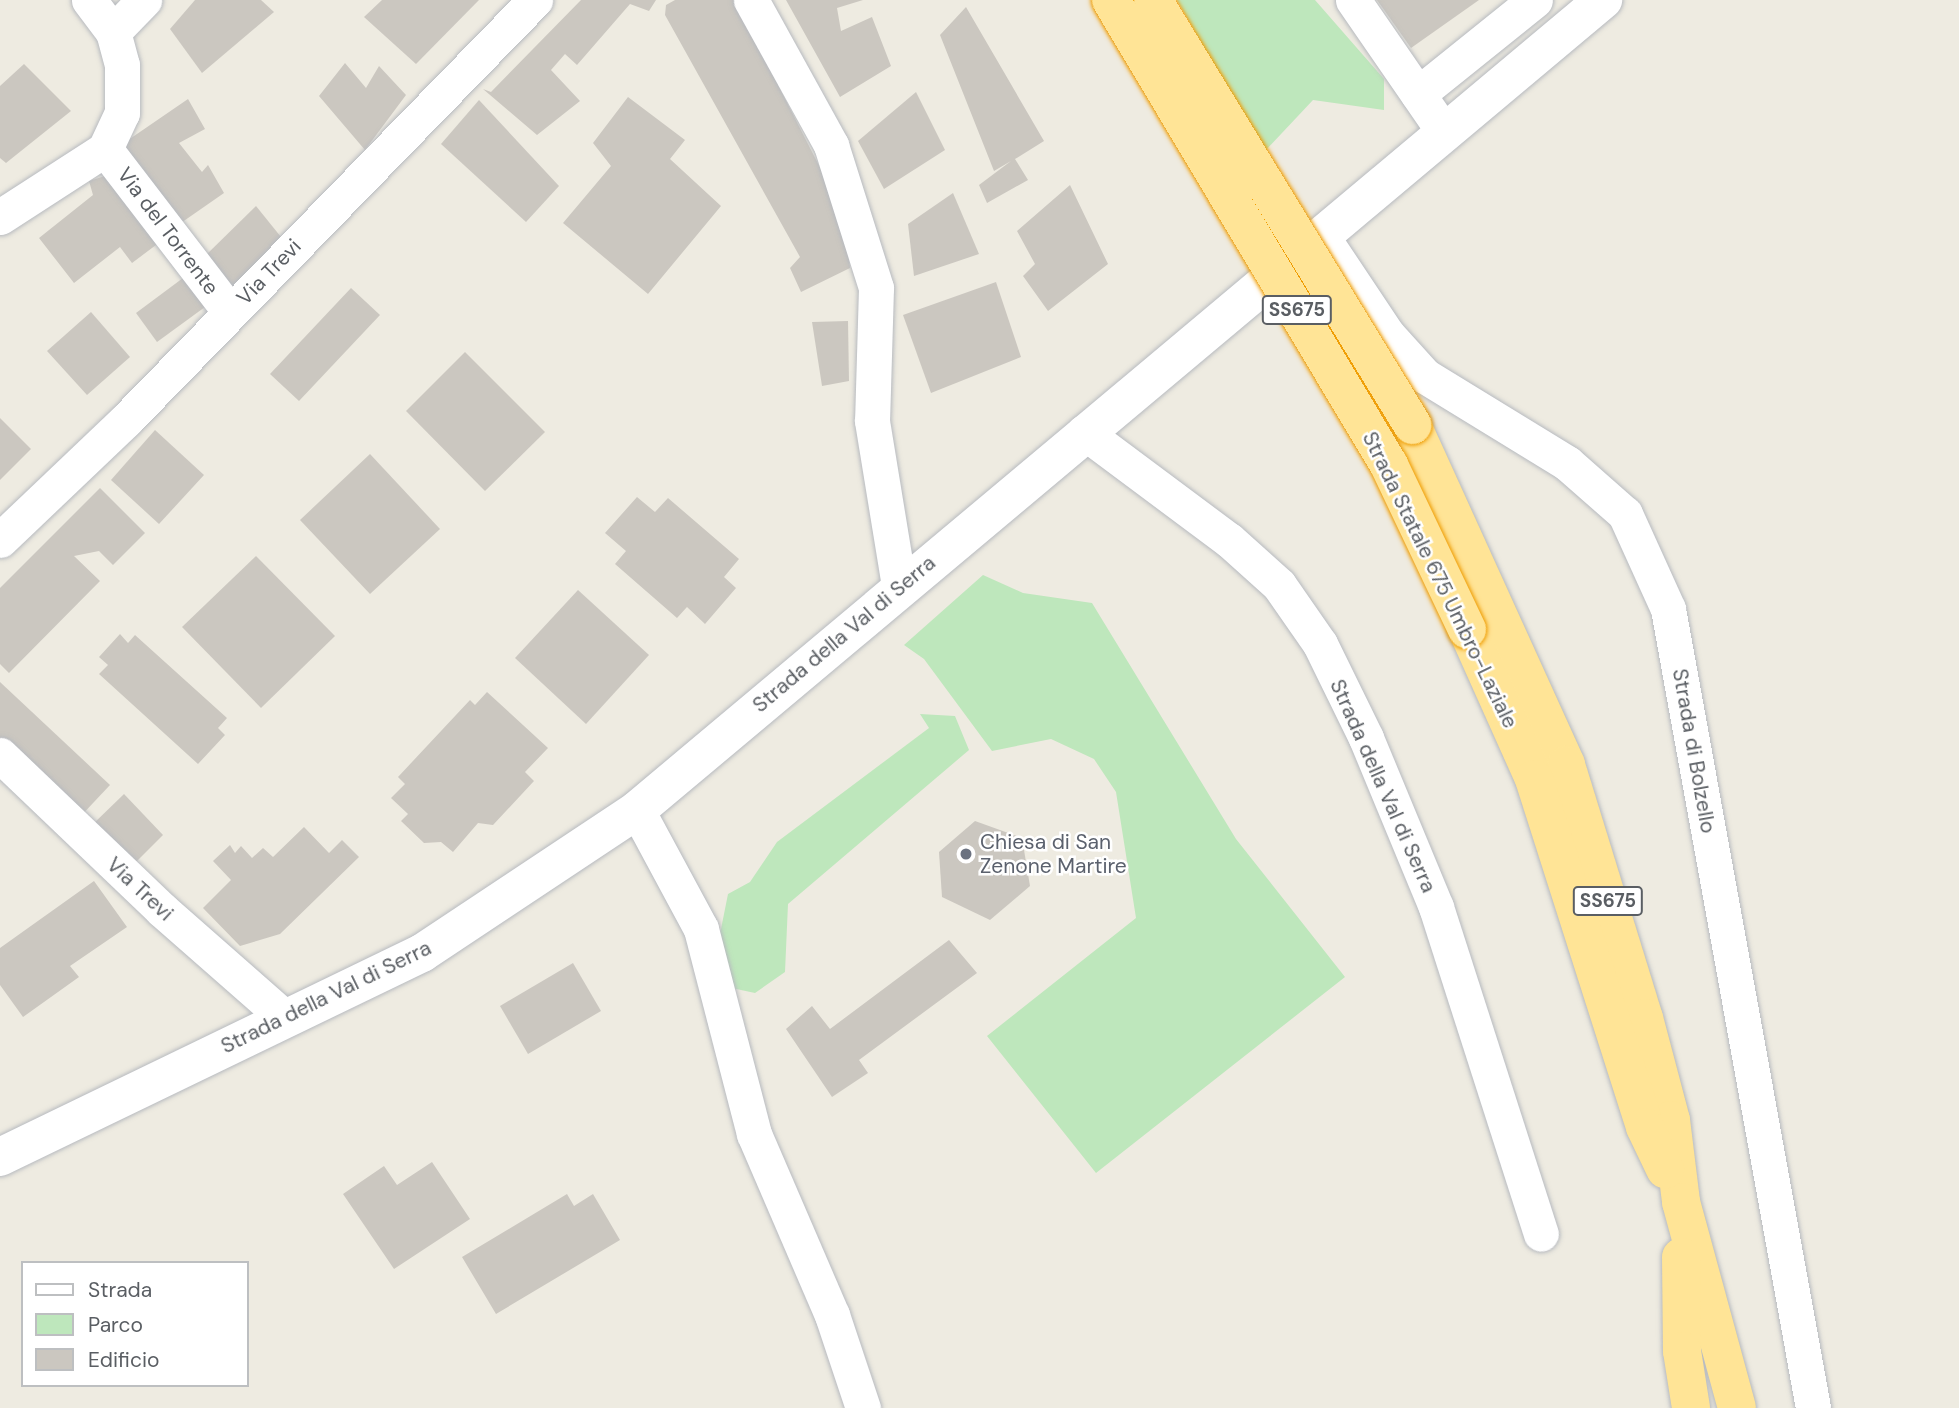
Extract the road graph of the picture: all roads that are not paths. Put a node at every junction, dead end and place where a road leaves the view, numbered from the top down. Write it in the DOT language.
graph roads {
  1 [pos="89,0"];
  2 [pos="144,0"];
  3 [pos="535,0"];
  4 [pos="751,0"];
  5 [pos="1111,0"];
  6 [pos="1153,0"];
  7 [pos="1353,0"];
  8 [pos="1535,0"];
  9 [pos="1603,0"];
  10 [pos="113,32"];
  11 [pos="1418,94"];
  12 [pos="1444,132"];
  13 [pos="105,149"];
  14 [pos="0,217"];
  15 [pos="1321,235"];
  16 [pos="230,312"];
  17 [pos="1084,432"];
  18 [pos="0,540"];
  19 [pos="899,586"];
  20 [pos="1483,620"];
  21 [pos="0,755"];
  22 [pos="637,810"];
  23 [pos="285,1018"];
  24 [pos="0,1157"];
  25 [pos="1681,1202"];
  26 [pos="1541,1234"];
  27 [pos="863,1408"];
  28 [pos="1691,1408"];
  29 [pos="1737,1408"];
  30 [pos="1814,1408"];
  1 -- 10 [label="street, Via del Torrente"];
  2 -- 10 [label="street"];
  3 -- 16 [label="street, Via Trevi"];
  4 -- 19 [label="street"];
  5 -- 20 [label="highway, Strada Statale 675 Umbro-Laziale / SS675, bridge"];
  6 -- 20 [label="highway, Strada Statale 675 Umbro-Laziale / SS675, bridge"];
  7 -- 11 [label="street"];
  8 -- 11 [label="street"];
  9 -- 12 [label="street, Strada della Val di Serra"];
  10 -- 13 [label="street, Via del Torrente"];
  11 -- 12 [label="street"];
  12 -- 15 [label="street, Strada della Val di Serra"];
  13 -- 14 [label="street, Via del Torrente"];
  13 -- 16 [label="street, Via del Torrente"];
  15 -- 17 [label="street, Strada della Val di Serra"];
  15 -- 30 [label="street, Strada di Bolzello"];
  16 -- 18 [label="street, Via Trevi"];
  17 -- 19 [label="street, Strada della Val di Serra"];
  17 -- 26 [label="street, Strada della Val di Serra"];
  19 -- 22 [label="street, Strada della Val di Serra"];
  20 -- 25 [label="highway, Strada Statale 675 Umbro-Laziale / SS675"];
  21 -- 23 [label="street, Via Trevi"];
  22 -- 23 [label="street, Strada della Val di Serra"];
  22 -- 27 [label="street"];
  23 -- 24 [label="street, Strada della Val di Serra"];
  25 -- 28 [label="highway"];
  25 -- 29 [label="highway, Strada Statale 675 Umbro-Laziale / SS675"];
}
